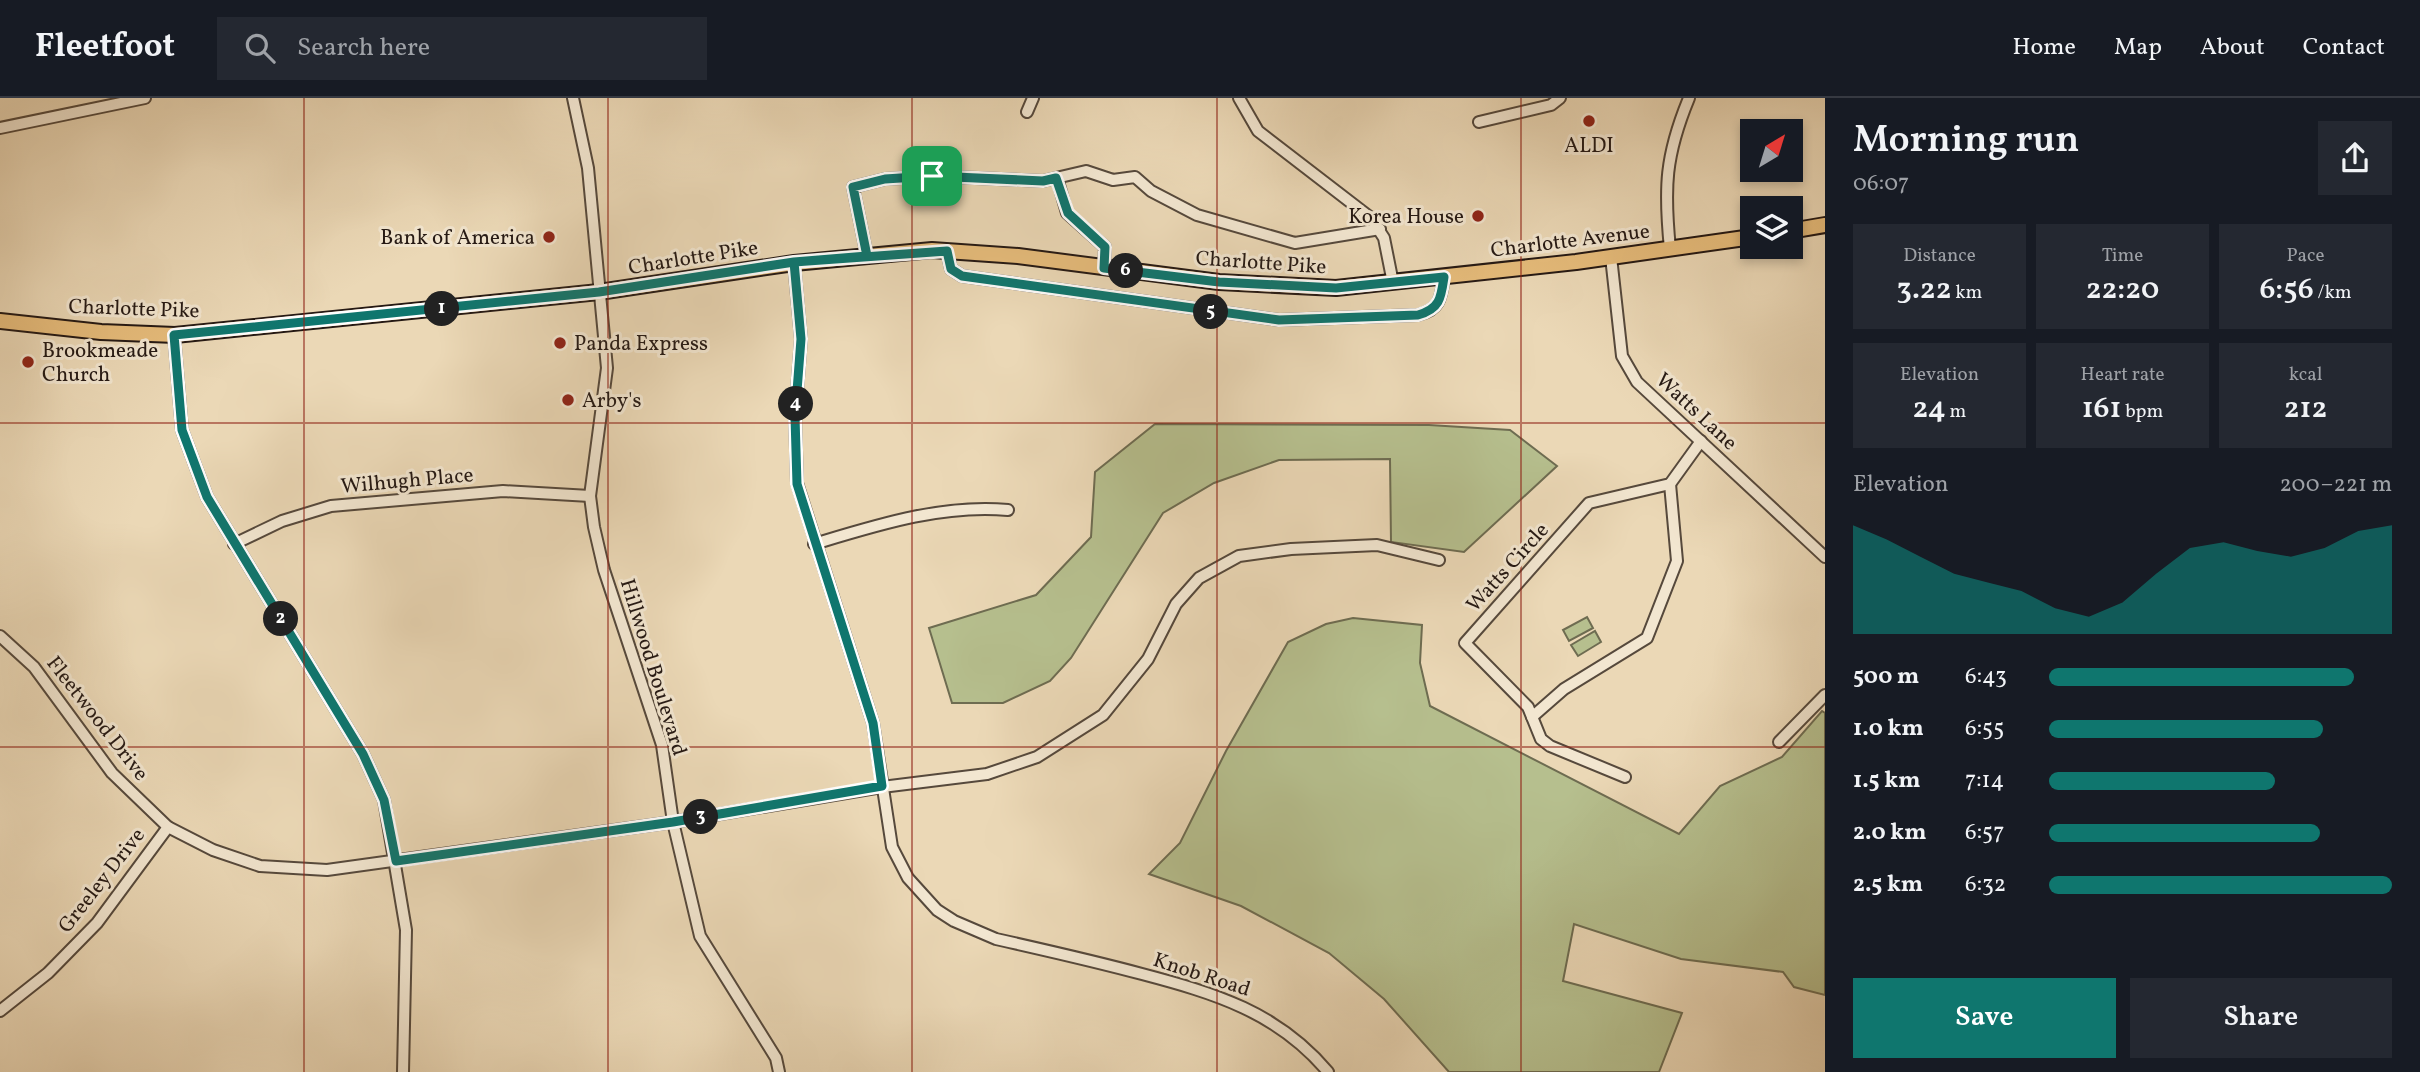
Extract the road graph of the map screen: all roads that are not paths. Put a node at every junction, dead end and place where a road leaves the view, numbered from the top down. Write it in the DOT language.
graph roads {
  1 [pos="145,98"];
  2 [pos="573,98"];
  3 [pos="1033,98"];
  4 [pos="1239,98"];
  5 [pos="1560,98"];
  6 [pos="1689,98"];
  7 [pos="1027,111"];
  8 [pos="1479,122"];
  9 [pos="0,128"];
  10 [pos="1056,178"];
  11 [pos="1825,225"];
  12 [pos="1803,228"];
  13 [pos="1380,229"];
  14 [pos="1740,239"];
  15 [pos="1670,250"];
  16 [pos="947,251"];
  17 [pos="867,256"];
  18 [pos="1611,257"];
  19 [pos="794,262"];
  20 [pos="1104,268"];
  21 [pos="1444,277"];
  22 [pos="1393,283"];
  23 [pos="599,292"];
  24 [pos="0,321"];
  25 [pos="174,335"];
  26 [pos="1702,441"];
  27 [pos="1670,484"];
  28 [pos="590,496"];
  29 [pos="1008,510"];
  30 [pos="234,544"];
  31 [pos="814,544"];
  32 [pos="1825,557"];
  33 [pos="1439,560"];
  34 [pos="0,636"];
  35 [pos="1825,695"];
  36 [pos="1532,717"];
  37 [pos="1779,741"];
  38 [pos="1625,777"];
  39 [pos="882,786"];
  40 [pos="673,822"];
  41 [pos="168,827"];
  42 [pos="396,861"];
  43 [pos="0,1012"];
  44 [pos="403,1072"];
  45 [pos="779,1072"];
  46 [pos="1328,1072"];
  1 -- 9 [label="street"];
  2 -- 23 [label="street, Hillwood Boulevard"];
  3 -- 7 [label="street"];
  4 -- 13 [label="street"];
  5 -- 8 [label="street"];
  6 -- 15 [label="street"];
  10 -- 13 [label="street"];
  10 -- 17 [label="street"];
  10 -- 20 [label="street"];
  11 -- 12 [label="main road"];
  13 -- 22 [label="street"];
  14 -- 15 [label="main road, Charlotte Avenue"];
  15 -- 18 [label="main road, Charlotte Avenue"];
  16 -- 17 [label="main road, Charlotte Pike"];
  16 -- 20 [label="main road, Charlotte Pike"];
  16 -- 21 [label="street"];
  17 -- 19 [label="main road, Charlotte Pike"];
  18 -- 21 [label="main road, Charlotte Avenue"];
  18 -- 26 [label="street, Watts Lane"];
  19 -- 23 [label="main road, Charlotte Pike"];
  19 -- 31 [label="street, Knob Road"];
  20 -- 22 [label="main road, Charlotte Pike"];
  21 -- 22 [label="main road, Charlotte Avenue"];
  23 -- 25 [label="main road, Charlotte Pike"];
  23 -- 28 [label="street, Hillwood Boulevard"];
  24 -- 25 [label="main road, Charlotte Pike"];
  25 -- 30 [label="street"];
  26 -- 27 [label="street"];
  26 -- 32 [label="street, Watts Lane"];
  27 -- 36 [label="street"];
  27 -- 36 [label="street, Watts Circle"];
  28 -- 30 [label="street, Wilhugh Place"];
  28 -- 40 [label="street, Hillwood Boulevard"];
  29 -- 31 [label="street"];
  30 -- 42 [label="street"];
  31 -- 39 [label="street, Knob Road"];
  33 -- 39 [label="street, Fleetwood Drive"];
  34 -- 41 [label="street, Fleetwood Drive"];
  35 -- 37 [label="street"];
  36 -- 38 [label="street, Watts Circle"];
  39 -- 40 [label="street, Fleetwood Drive"];
  39 -- 46 [label="street, Knob Road"];
  40 -- 42 [label="street, Fleetwood Drive"];
  40 -- 45 [label="street, Hillwood Boulevard"];
  41 -- 42 [label="street, Fleetwood Drive"];
  41 -- 43 [label="street, Greeley Drive"];
  42 -- 44 [label="street"];
}
